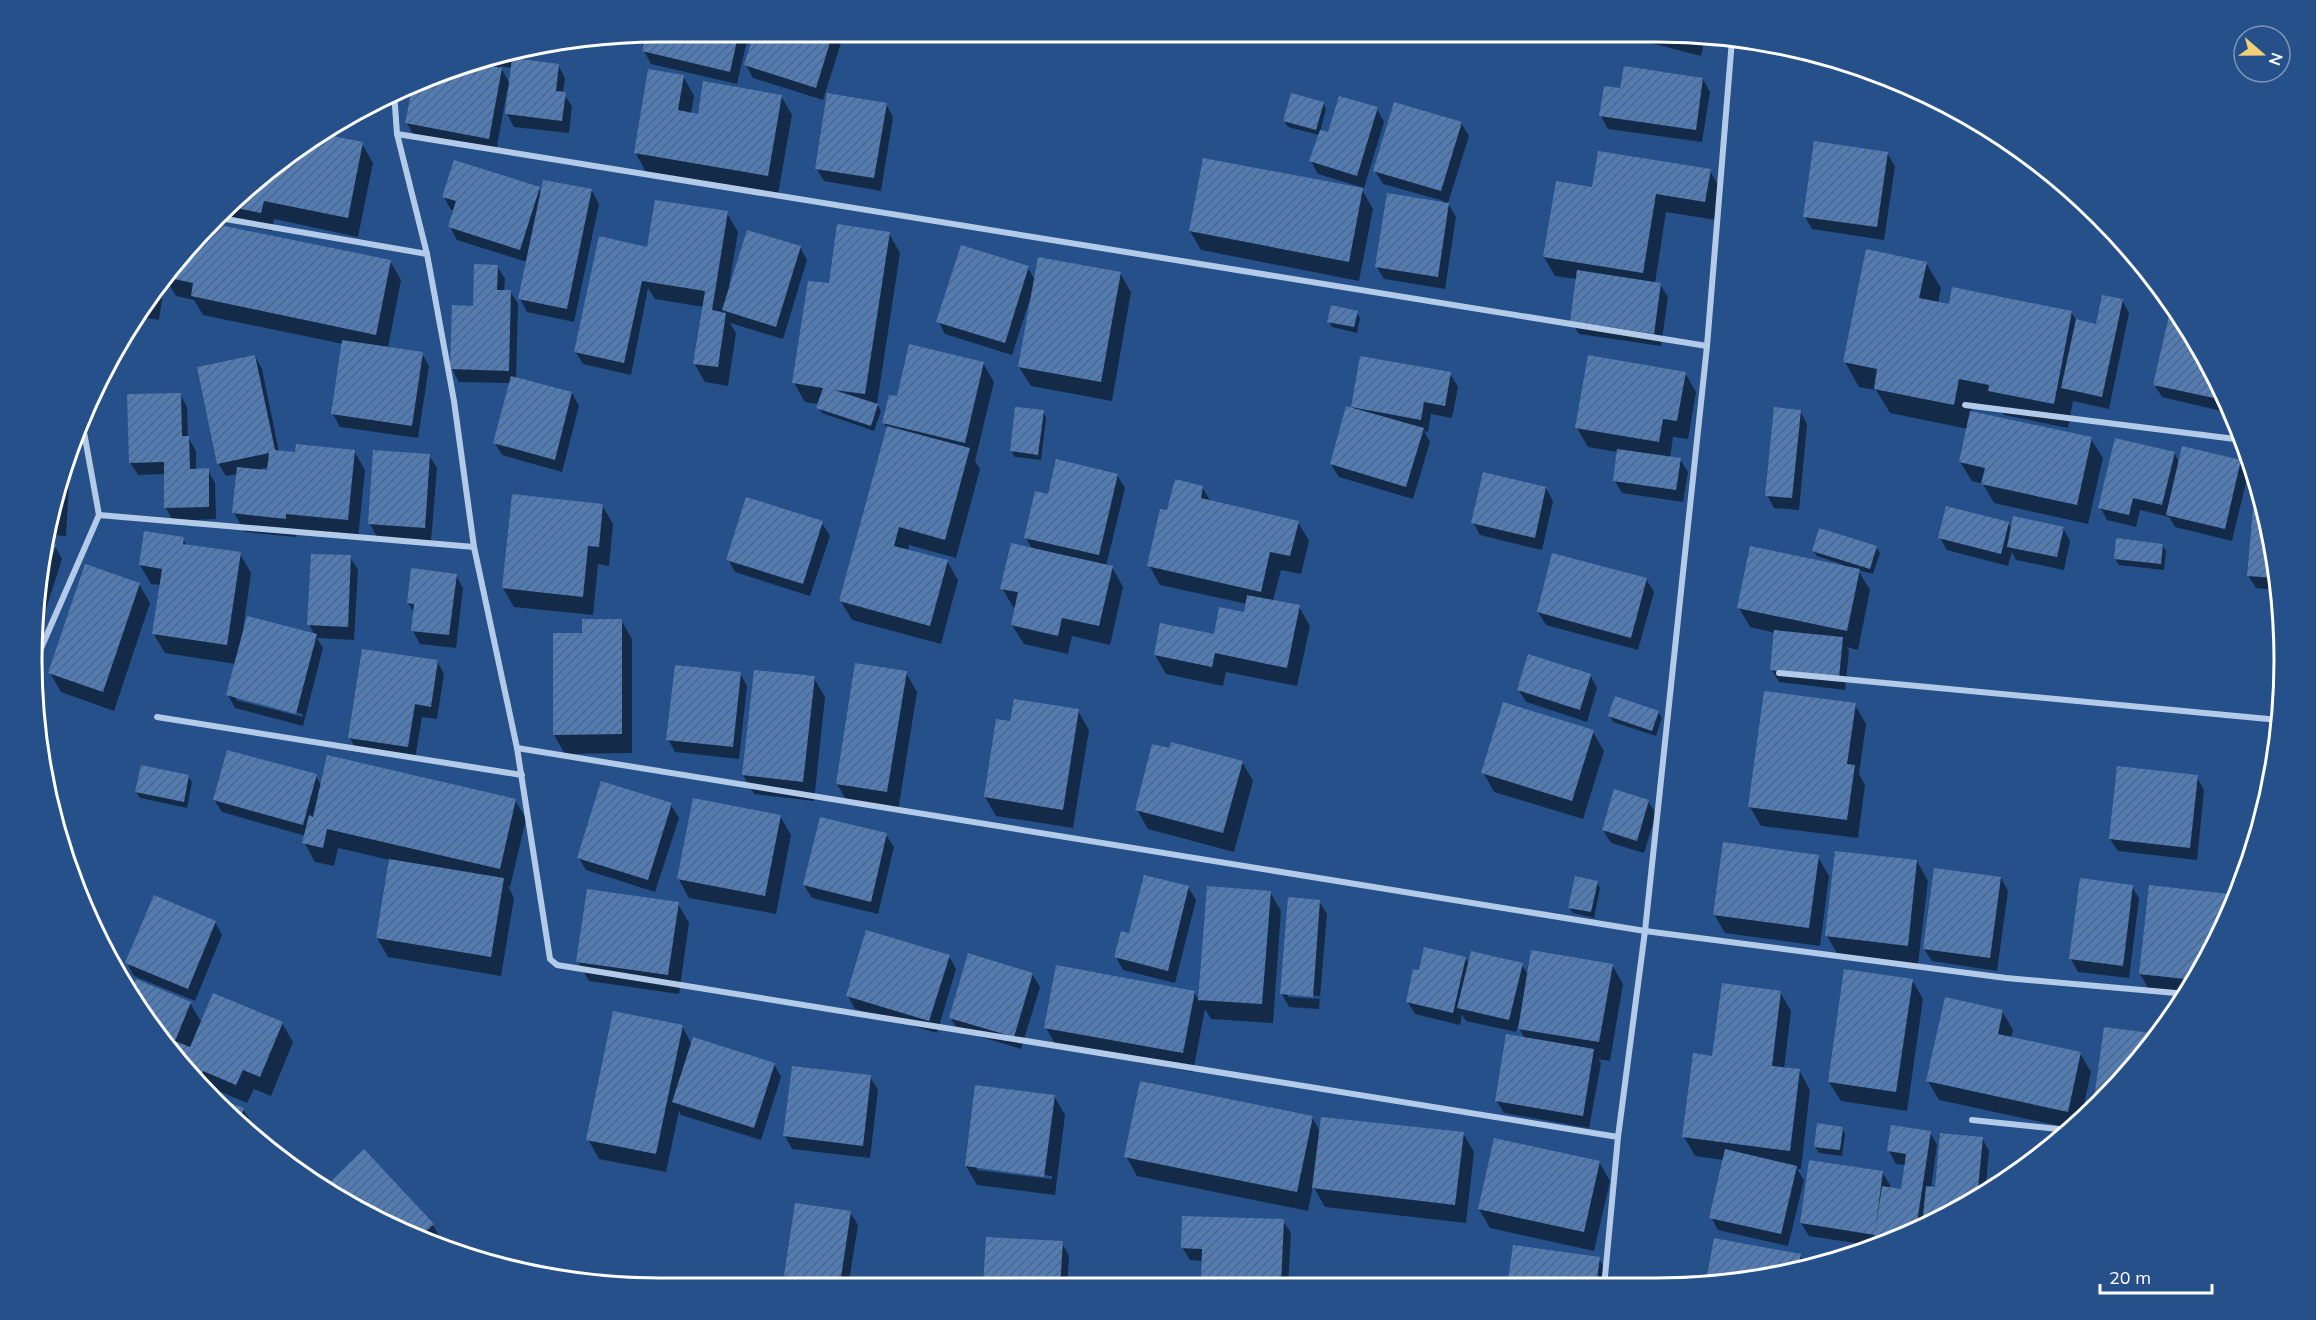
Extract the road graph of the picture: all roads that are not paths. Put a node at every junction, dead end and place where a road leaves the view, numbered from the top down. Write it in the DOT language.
graph roads {
  1 [pos="1731,46"];
  2 [pos="395,102"];
  3 [pos="398,134"];
  4 [pos="227,219"];
  5 [pos="427,254"];
  6 [pos="1707,346"];
  7 [pos="1965,405"];
  8 [pos="85,436"];
  9 [pos="2233,439"];
  10 [pos="99,515"];
  11 [pos="474,547"];
  12 [pos="42,645"];
  13 [pos="1779,673"];
  14 [pos="157,717"];
  15 [pos="2271,719"];
  16 [pos="517,748"];
  17 [pos="522,775"];
  18 [pos="1645,932"];
  19 [pos="2176,993"];
  20 [pos="1972,1120"];
  21 [pos="2058,1129"];
  22 [pos="1618,1137"];
  23 [pos="1605,1278"];
  1 -- 6 [label="street"];
  2 -- 3 [label="street"];
  3 -- 5 [label="street"];
  3 -- 6 [label="street"];
  4 -- 5 [label="street"];
  5 -- 11 [label="street"];
  6 -- 18 [label="street"];
  7 -- 9 [label="street"];
  8 -- 10 [label="street"];
  10 -- 11 [label="street"];
  10 -- 12 [label="street"];
  11 -- 16 [label="street"];
  13 -- 15 [label="street"];
  14 -- 17 [label="street"];
  16 -- 17 [label="street"];
  16 -- 18 [label="street"];
  17 -- 22 [label="street"];
  18 -- 19 [label="street"];
  18 -- 22 [label="street"];
  20 -- 21 [label="street"];
  22 -- 23 [label="street"];
}
